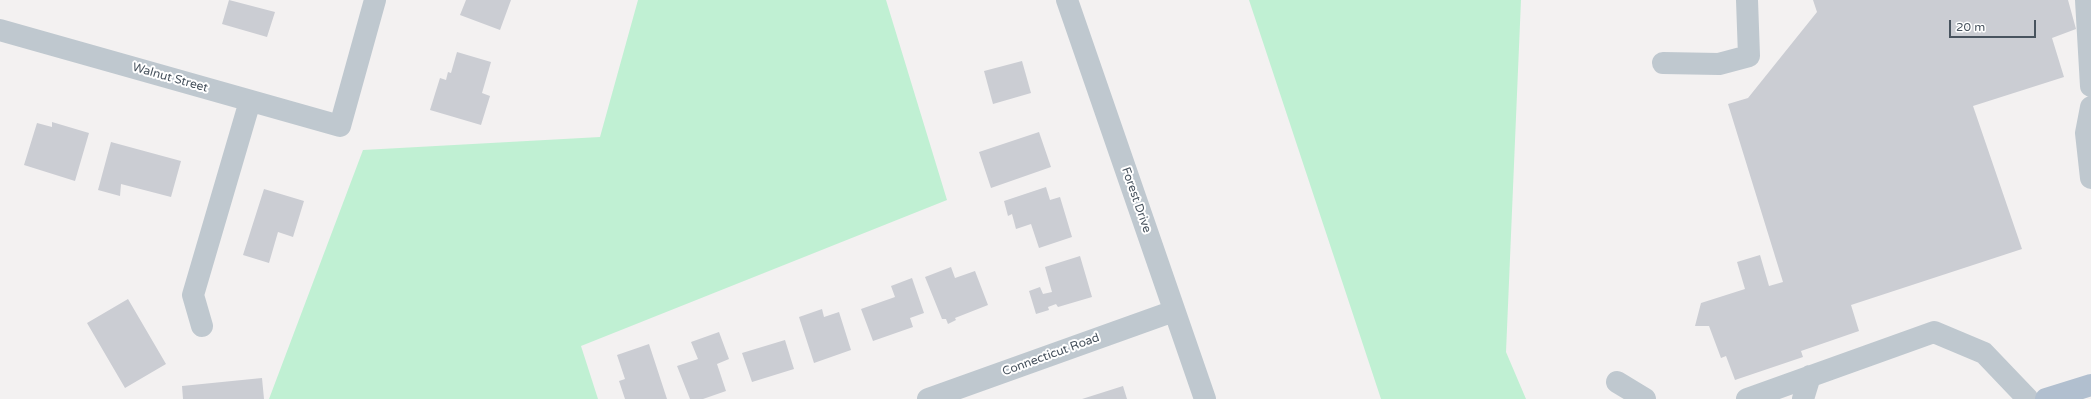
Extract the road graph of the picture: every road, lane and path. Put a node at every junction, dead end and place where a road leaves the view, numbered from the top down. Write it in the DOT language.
graph roads {
  1 [pos="375,0"];
  2 [pos="1067,0"];
  3 [pos="1747,0"];
  4 [pos="2086,0"];
  5 [pos="0,30"];
  6 [pos="1663,63"];
  7 [pos="2091,86"];
  8 [pos="250,101"];
  9 [pos="2091,107"];
  10 [pos="2091,178"];
  11 [pos="1174,311"];
  12 [pos="202,326"];
  13 [pos="1810,376"];
  14 [pos="1617,382"];
  15 [pos="2091,385"];
  16 [pos="928,399"];
  17 [pos="1205,399"];
  18 [pos="1645,399"];
  19 [pos="1747,399"];
  20 [pos="1803,399"];
  21 [pos="2028,399"];
  22 [pos="2046,399"];
  1 -- 8 [label="street, Walnut Street"];
  2 -- 11 [label="street, Forest Drive"];
  3 -- 6 [label="street"];
  4 -- 7 [label="street"];
  5 -- 8 [label="street, Walnut Street"];
  8 -- 12 [label="street"];
  9 -- 10 [label="street"];
  11 -- 16 [label="street, Connecticut Road"];
  11 -- 17 [label="street, Forest Drive"];
  13 -- 19 [label="street"];
  13 -- 20 [label="street"];
  13 -- 21 [label="street"];
  14 -- 18 [label="street"];
  15 -- 22 [label="main road"];
}
